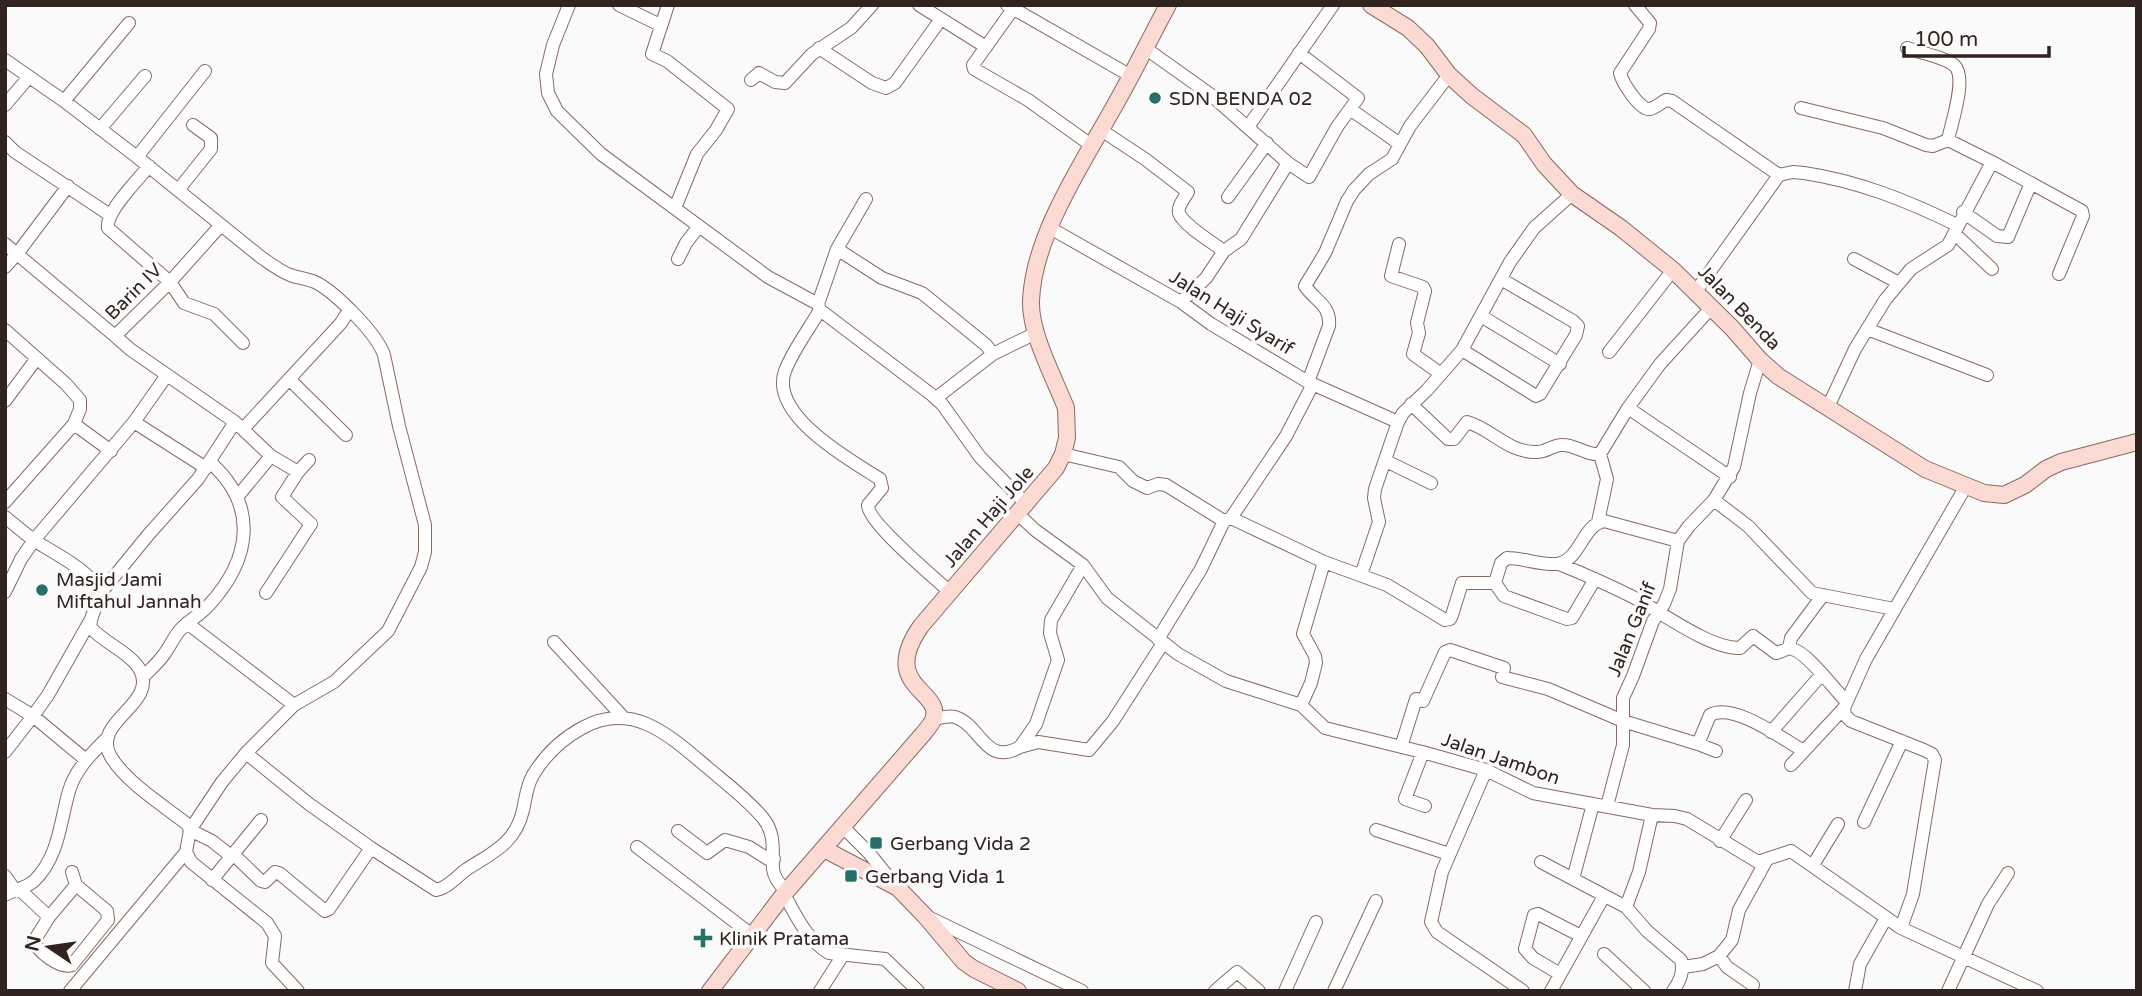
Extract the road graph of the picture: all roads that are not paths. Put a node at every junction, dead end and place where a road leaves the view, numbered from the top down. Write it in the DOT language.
graph roads {
  1 [pos="569,5"];
  2 [pos="619,5"];
  3 [pos="668,5"];
  4 [pos="872,5"];
  5 [pos="919,5"];
  6 [pos="1168,5"];
  7 [pos="1333,5"];
  8 [pos="1371,5"];
  9 [pos="1634,5"];
  10 [pos="1010,7"];
  11 [pos="941,19"];
  12 [pos="129,23"];
  13 [pos="660,25"];
  14 [pos="986,47"];
  15 [pos="819,48"];
  16 [pos="1145,48"];
  17 [pos="1907,48"];
  18 [pos="1299,53"];
  19 [pos="5,60"];
  20 [pos="205,71"];
  21 [pos="1449,75"];
  22 [pos="145,76"];
  23 [pos="1131,76"];
  24 [pos="29,77"];
  25 [pos="751,80"];
  26 [pos="64,101"];
  27 [pos="5,105"];
  28 [pos="1801,108"];
  29 [pos="1350,109"];
  30 [pos="193,125"];
  31 [pos="1248,127"];
  32 [pos="100,129"];
  33 [pos="1101,130"];
  34 [pos="1948,140"];
  35 [pos="5,142"];
  36 [pos="1267,143"];
  37 [pos="1400,144"];
  38 [pos="1091,145"];
  39 [pos="137,157"];
  40 [pos="1992,162"];
  41 [pos="1288,163"];
  42 [pos="149,166"];
  43 [pos="1779,175"];
  44 [pos="2031,183"];
  45 [pos="68,186"];
  46 [pos="180,190"];
  47 [pos="1572,194"];
  48 [pos="1228,197"];
  49 [pos="866,199"];
  50 [pos="675,208"];
  51 [pos="1964,212"];
  52 [pos="110,215"];
  53 [pos="221,225"];
  54 [pos="699,226"];
  55 [pos="1050,228"];
  56 [pos="1956,230"];
  57 [pos="5,244"];
  58 [pos="1399,244"];
  59 [pos="837,249"];
  60 [pos="1224,251"];
  61 [pos="17,254"];
  62 [pos="678,259"];
  63 [pos="1854,259"];
  64 [pos="5,267"];
  65 [pos="1992,269"];
  66 [pos="1673,270"];
  67 [pos="2059,274"];
  68 [pos="1501,279"];
  69 [pos="170,282"];
  70 [pos="1899,283"];
  71 [pos="1696,291"];
  72 [pos="1181,302"];
  73 [pos="819,307"];
  74 [pos="1711,308"];
  75 [pos="349,310"];
  76 [pos="1481,316"];
  77 [pos="1867,329"];
  78 [pos="5,330"];
  79 [pos="1037,333"];
  80 [pos="115,336"];
  81 [pos="243,343"];
  82 [pos="1462,350"];
  83 [pos="1609,352"];
  84 [pos="993,354"];
  85 [pos="37,358"];
  86 [pos="1760,360"];
  87 [pos="1560,364"];
  88 [pos="1441,374"];
  89 [pos="167,375"];
  90 [pos="1987,375"];
  91 [pos="289,379"];
  92 [pos="1311,383"];
  93 [pos="936,398"];
  94 [pos="5,401"];
  95 [pos="1410,404"];
  96 [pos="1828,407"];
  97 [pos="1628,408"];
  98 [pos="134,422"];
  99 [pos="1398,422"];
  100 [pos="74,424"];
  101 [pos="239,426"];
  102 [pos="346,435"];
  103 [pos="2137,442"];
  104 [pos="111,451"];
  105 [pos="1063,454"];
  106 [pos="1600,454"];
  107 [pos="271,456"];
  108 [pos="309,460"];
  109 [pos="1386,461"];
  110 [pos="208,465"];
  111 [pos="298,472"];
  112 [pos="1730,477"];
  113 [pos="1431,483"];
  114 [pos="1966,486"];
  115 [pos="238,496"];
  116 [pos="1714,500"];
  117 [pos="5,502"];
  118 [pos="1023,509"];
  119 [pos="5,517"];
  120 [pos="1227,520"];
  121 [pos="1598,522"];
  122 [pos="34,540"];
  123 [pos="1678,541"];
  124 [pos="1324,562"];
  125 [pos="1559,564"];
  126 [pos="1083,565"];
  127 [pos="1361,575"];
  128 [pos="1595,579"];
  129 [pos="1495,583"];
  130 [pos="5,592"];
  131 [pos="950,592"];
  132 [pos="266,593"];
  133 [pos="99,595"];
  134 [pos="1823,595"];
  135 [pos="1894,610"];
  136 [pos="1659,611"];
  137 [pos="90,621"];
  138 [pos="187,624"];
  139 [pos="1160,641"];
  140 [pos="554,642"];
  141 [pos="1789,648"];
  142 [pos="1822,674"];
  143 [pos="143,677"];
  144 [pos="5,699"];
  145 [pos="1845,704"];
  146 [pos="294,705"];
  147 [pos="1301,705"];
  148 [pos="33,716"];
  149 [pos="623,717"];
  150 [pos="933,719"];
  151 [pos="1623,721"];
  152 [pos="1771,732"];
  153 [pos="106,739"];
  154 [pos="1902,741"];
  155 [pos="1698,744"];
  156 [pos="1020,747"];
  157 [pos="1402,747"];
  158 [pos="1716,751"];
  159 [pos="1804,751"];
  160 [pos="5,752"];
  161 [pos="1423,752"];
  162 [pos="246,754"];
  163 [pos="86,760"];
  164 [pos="1791,765"];
  165 [pos="1486,770"];
  166 [pos="1746,800"];
  167 [pos="1593,804"];
  168 [pos="1425,806"];
  169 [pos="1607,806"];
  170 [pos="1652,815"];
  171 [pos="261,820"];
  172 [pos="1864,822"];
  173 [pos="1838,824"];
  174 [pos="843,827"];
  175 [pos="191,830"];
  176 [pos="1376,830"];
  177 [pos="678,831"];
  178 [pos="1720,841"];
  179 [pos="637,847"];
  180 [pos="371,848"];
  181 [pos="824,849"];
  182 [pos="187,852"];
  183 [pos="1449,854"];
  184 [pos="232,855"];
  185 [pos="774,859"];
  186 [pos="1766,861"];
  187 [pos="1541,862"];
  188 [pos="1812,865"];
  189 [pos="72,872"];
  190 [pos="2008,873"];
  191 [pos="5,876"];
  192 [pos="1573,879"];
  193 [pos="212,880"];
  194 [pos="76,885"];
  195 [pos="898,888"];
  196 [pos="13,891"];
  197 [pos="785,893"];
  198 [pos="1604,896"];
  199 [pos="1376,901"];
  200 [pos="1626,907"];
  201 [pos="926,916"];
  202 [pos="49,917"];
  203 [pos="1886,918"];
  204 [pos="1317,922"];
  205 [pos="1901,928"];
  206 [pos="752,935"];
  207 [pos="1581,936"];
  208 [pos="1604,954"];
  209 [pos="843,955"];
  210 [pos="1963,955"];
  211 [pos="1719,956"];
  212 [pos="1683,967"];
  213 [pos="1560,974"];
  214 [pos="1753,985"];
  215 [pos="1253,990"];
  216 [pos="70,991"];
  217 [pos="298,991"];
  218 [pos="710,991"];
  219 [pos="820,991"];
  220 [pos="918,991"];
  221 [pos="1018,991"];
  222 [pos="1082,991"];
  223 [pos="1215,991"];
  224 [pos="1285,991"];
  225 [pos="1334,991"];
  226 [pos="1523,991"];
  227 [pos="1551,991"];
  228 [pos="1644,991"];
  229 [pos="1673,991"];
  230 [pos="1856,991"];
  231 [pos="1948,991"];
  232 [pos="2037,991"];
  1 -- 50 [label="street, Jalan Jambon"];
  2 -- 13 [label="street"];
  3 -- 13 [label="street"];
  4 -- 15 [label="street"];
  5 -- 11 [label="street"];
  6 -- 16 [label="street, Jalan Haji Jole"];
  7 -- 18 [label="street"];
  8 -- 21 [label="street, Jalan Benda"];
  9 -- 43 [label="street"];
  10 -- 14 [label="street"];
  10 -- 23 [label="street"];
  11 -- 14 [label="street"];
  11 -- 15 [label="street"];
  12 -- 26 [label="street"];
  13 -- 50 [label="street"];
  14 -- 38 [label="street"];
  15 -- 25 [label="street"];
  16 -- 23 [label="street, Jalan Haji Jole"];
  16 -- 31 [label="street"];
  17 -- 34 [label="street"];
  18 -- 29 [label="street"];
  18 -- 31 [label="street"];
  19 -- 24 [label="street"];
  20 -- 39 [label="street"];
  21 -- 37 [label="street"];
  21 -- 47 [label="street, Jalan Benda"];
  22 -- 32 [label="street"];
  23 -- 33 [label="street, Jalan Haji Jole"];
  24 -- 26 [label="street"];
  24 -- 27 [label="street"];
  26 -- 32 [label="street"];
  28 -- 34 [label="street"];
  29 -- 37 [label="street"];
  29 -- 41 [label="street"];
  30 -- 46 [label="street"];
  31 -- 36 [label="street"];
  32 -- 39 [label="street"];
  33 -- 38 [label="street, Jalan Haji Jole"];
  33 -- 60 [label="street"];
  34 -- 40 [label="street"];
  35 -- 45 [label="street"];
  36 -- 41 [label="street"];
  36 -- 48 [label="street"];
  37 -- 92 [label="street"];
  38 -- 55 [label="street, Jalan Haji Jole"];
  39 -- 42 [label="street"];
  40 -- 44 [label="street"];
  40 -- 51 [label="street"];
  41 -- 60 [label="street"];
  42 -- 46 [label="street"];
  42 -- 52 [label="street"];
  43 -- 56 [label="street"];
  43 -- 71 [label="street"];
  44 -- 51 [label="street"];
  44 -- 67 [label="street"];
  45 -- 52 [label="street"];
  45 -- 61 [label="street"];
  46 -- 53 [label="street"];
  47 -- 66 [label="street, Jalan Benda"];
  47 -- 68 [label="street"];
  49 -- 59 [label="street"];
  50 -- 54 [label="street, Jalan Jambon"];
  51 -- 56 [label="street"];
  52 -- 69 [label="street"];
  53 -- 69 [label="street, Barin IV"];
  53 -- 75 [label="street"];
  54 -- 62 [label="street"];
  54 -- 73 [label="street, Jalan Jambon"];
  55 -- 72 [label="street, Jalan Haji Syarif"];
  55 -- 79 [label="street, Jalan Haji Jole"];
  56 -- 65 [label="street"];
  56 -- 70 [label="street"];
  57 -- 61 [label="street"];
  58 -- 88 [label="street"];
  59 -- 73 [label="street"];
  59 -- 84 [label="street"];
  60 -- 72 [label="street"];
  61 -- 64 [label="street"];
  61 -- 80 [label="street"];
  63 -- 70 [label="street"];
  66 -- 71 [label="street, Jalan Benda"];
  66 -- 83 [label="street"];
  68 -- 76 [label="street"];
  68 -- 87 [label="street"];
  69 -- 80 [label="street, Barin IV"];
  69 -- 81 [label="street"];
  70 -- 77 [label="street"];
  71 -- 74 [label="street, Jalan Benda"];
  72 -- 92 [label="street, Jalan Haji Syarif"];
  73 -- 93 [label="street, Jalan Jambon"];
  73 -- 131 [label="street"];
  74 -- 86 [label="street, Jalan Benda"];
  74 -- 97 [label="street"];
  75 -- 91 [label="street"];
  75 -- 146 [label="street"];
  76 -- 82 [label="street"];
  76 -- 87 [label="street"];
  77 -- 90 [label="street"];
  77 -- 96 [label="street"];
  78 -- 85 [label="street"];
  79 -- 84 [label="street"];
  79 -- 105 [label="street, Jalan Haji Jole"];
  80 -- 89 [label="street, Barin IV"];
  82 -- 87 [label="street"];
  82 -- 88 [label="street"];
  84 -- 93 [label="street"];
  85 -- 94 [label="street"];
  85 -- 100 [label="street"];
  86 -- 96 [label="street, Jalan Benda"];
  86 -- 112 [label="street"];
  88 -- 95 [label="street"];
  89 -- 98 [label="street"];
  89 -- 101 [label="street, Barin IV"];
  91 -- 101 [label="street"];
  91 -- 102 [label="street"];
  92 -- 99 [label="street, Jalan Haji Syarif"];
  92 -- 120 [label="street"];
  93 -- 118 [label="street, Jalan Jambon"];
  95 -- 99 [label="street"];
  95 -- 106 [label="street"];
  96 -- 114 [label="street, Jalan Benda"];
  97 -- 106 [label="street"];
  97 -- 112 [label="street"];
  98 -- 104 [label="street"];
  98 -- 110 [label="street"];
  99 -- 109 [label="street"];
  100 -- 104 [label="street"];
  100 -- 117 [label="street"];
  101 -- 107 [label="street, Barin IV"];
  101 -- 110 [label="street"];
  103 -- 114 [label="street, Jalan Benda"];
  104 -- 122 [label="street"];
  105 -- 118 [label="street, Jalan Haji Jole"];
  105 -- 120 [label="street"];
  106 -- 121 [label="street"];
  107 -- 111 [label="street, Barin IV"];
  107 -- 115 [label="street"];
  108 -- 111 [label="street"];
  109 -- 113 [label="street"];
  109 -- 127 [label="street"];
  110 -- 115 [label="street"];
  110 -- 133 [label="street"];
  111 -- 132 [label="street"];
  112 -- 116 [label="street"];
  114 -- 135 [label="street"];
  115 -- 138 [label="street"];
  116 -- 123 [label="street"];
  116 -- 134 [label="street"];
  118 -- 126 [label="street, Jalan Jambon"];
  118 -- 131 [label="street, Jalan Haji Jole"];
  119 -- 122 [label="street"];
  120 -- 124 [label="street"];
  120 -- 139 [label="street"];
  121 -- 123 [label="street"];
  121 -- 125 [label="street"];
  122 -- 130 [label="street"];
  122 -- 133 [label="street"];
  123 -- 136 [label="street, Jalan Ganif"];
  124 -- 127 [label="street"];
  124 -- 147 [label="street"];
  125 -- 128 [label="street"];
  125 -- 129 [label="street"];
  126 -- 139 [label="street, Jalan Jambon"];
  126 -- 156 [label="street"];
  127 -- 129 [label="street"];
  128 -- 129 [label="street"];
  128 -- 136 [label="street"];
  131 -- 150 [label="street, Jalan Haji Jole"];
  133 -- 137 [label="street"];
  134 -- 135 [label="street"];
  134 -- 141 [label="street"];
  135 -- 145 [label="street"];
  136 -- 141 [label="street"];
  136 -- 151 [label="street, Jalan Ganif"];
  137 -- 143 [label="street"];
  137 -- 148 [label="street"];
  138 -- 143 [label="street"];
  138 -- 146 [label="street"];
  139 -- 147 [label="street, Jalan Jambon"];
  139 -- 156 [label="street"];
  140 -- 149 [label="street"];
  141 -- 142 [label="street"];
  142 -- 145 [label="street"];
  142 -- 152 [label="street"];
  143 -- 153 [label="street"];
  144 -- 148 [label="street"];
  145 -- 154 [label="street"];
  145 -- 159 [label="street"];
  146 -- 162 [label="street"];
  147 -- 157 [label="street, Jalan Jambon"];
  148 -- 160 [label="street"];
  148 -- 163 [label="street"];
  149 -- 180 [label="street"];
  149 -- 185 [label="street"];
  150 -- 156 [label="street"];
  150 -- 174 [label="street"];
  151 -- 155 [label="street"];
  151 -- 157 [label="street"];
  151 -- 169 [label="street, Jalan Ganif"];
  152 -- 155 [label="street"];
  152 -- 159 [label="street"];
  153 -- 163 [label="street"];
  153 -- 175 [label="street"];
  154 -- 172 [label="street"];
  154 -- 205 [label="street"];
  155 -- 158 [label="street"];
  157 -- 161 [label="street, Jalan Jambon"];
  159 -- 164 [label="street"];
  161 -- 165 [label="street, Jalan Jambon"];
  161 -- 168 [label="street"];
  162 -- 175 [label="street"];
  162 -- 180 [label="street"];
  163 -- 196 [label="street"];
  165 -- 167 [label="street, Jalan Jambon"];
  165 -- 183 [label="street"];
  166 -- 178 [label="street"];
  167 -- 169 [label="street, Jalan Jambon"];
  167 -- 192 [label="street"];
  169 -- 170 [label="street, Jalan Jambon"];
  170 -- 178 [label="street, Jalan Jambon"];
  170 -- 200 [label="street"];
  171 -- 184 [label="street"];
  173 -- 188 [label="street"];
  174 -- 181 [label="street"];
  174 -- 195 [label="street"];
  175 -- 182 [label="street"];
  175 -- 184 [label="street"];
  176 -- 183 [label="street"];
  177 -- 185 [label="street"];
  178 -- 186 [label="street, Jalan Jambon"];
  179 -- 206 [label="street"];
  180 -- 184 [label="street"];
  181 -- 195 [label="street"];
  181 -- 197 [label="street"];
  182 -- 193 [label="street"];
  182 -- 216 [label="street"];
  183 -- 226 [label="street"];
  184 -- 193 [label="street"];
  185 -- 197 [label="street"];
  186 -- 188 [label="street"];
  186 -- 211 [label="street"];
  187 -- 192 [label="street"];
  188 -- 203 [label="street"];
  189 -- 194 [label="street"];
  190 -- 210 [label="street"];
  191 -- 196 [label="street"];
  192 -- 198 [label="street"];
  193 -- 217 [label="street"];
  194 -- 202 [label="street"];
  194 -- 202 [label="street"];
  195 -- 201 [label="street"];
  196 -- 202 [label="street"];
  197 -- 206 [label="street"];
  197 -- 209 [label="street"];
  198 -- 200 [label="street"];
  198 -- 207 [label="street"];
  199 -- 225 [label="street"];
  200 -- 212 [label="street"];
  201 -- 221 [label="street"];
  201 -- 222 [label="street"];
  203 -- 205 [label="street"];
  203 -- 230 [label="street"];
  204 -- 224 [label="street"];
  205 -- 210 [label="street"];
  206 -- 218 [label="street"];
  207 -- 213 [label="street"];
  207 -- 213 [label="street"];
  208 -- 228 [label="street"];
  209 -- 219 [label="street"];
  209 -- 220 [label="street"];
  210 -- 231 [label="street"];
  210 -- 232 [label="street"];
  211 -- 212 [label="street"];
  211 -- 214 [label="street"];
  212 -- 229 [label="street"];
  213 -- 227 [label="street"];
  215 -- 223 [label="street"];
}
